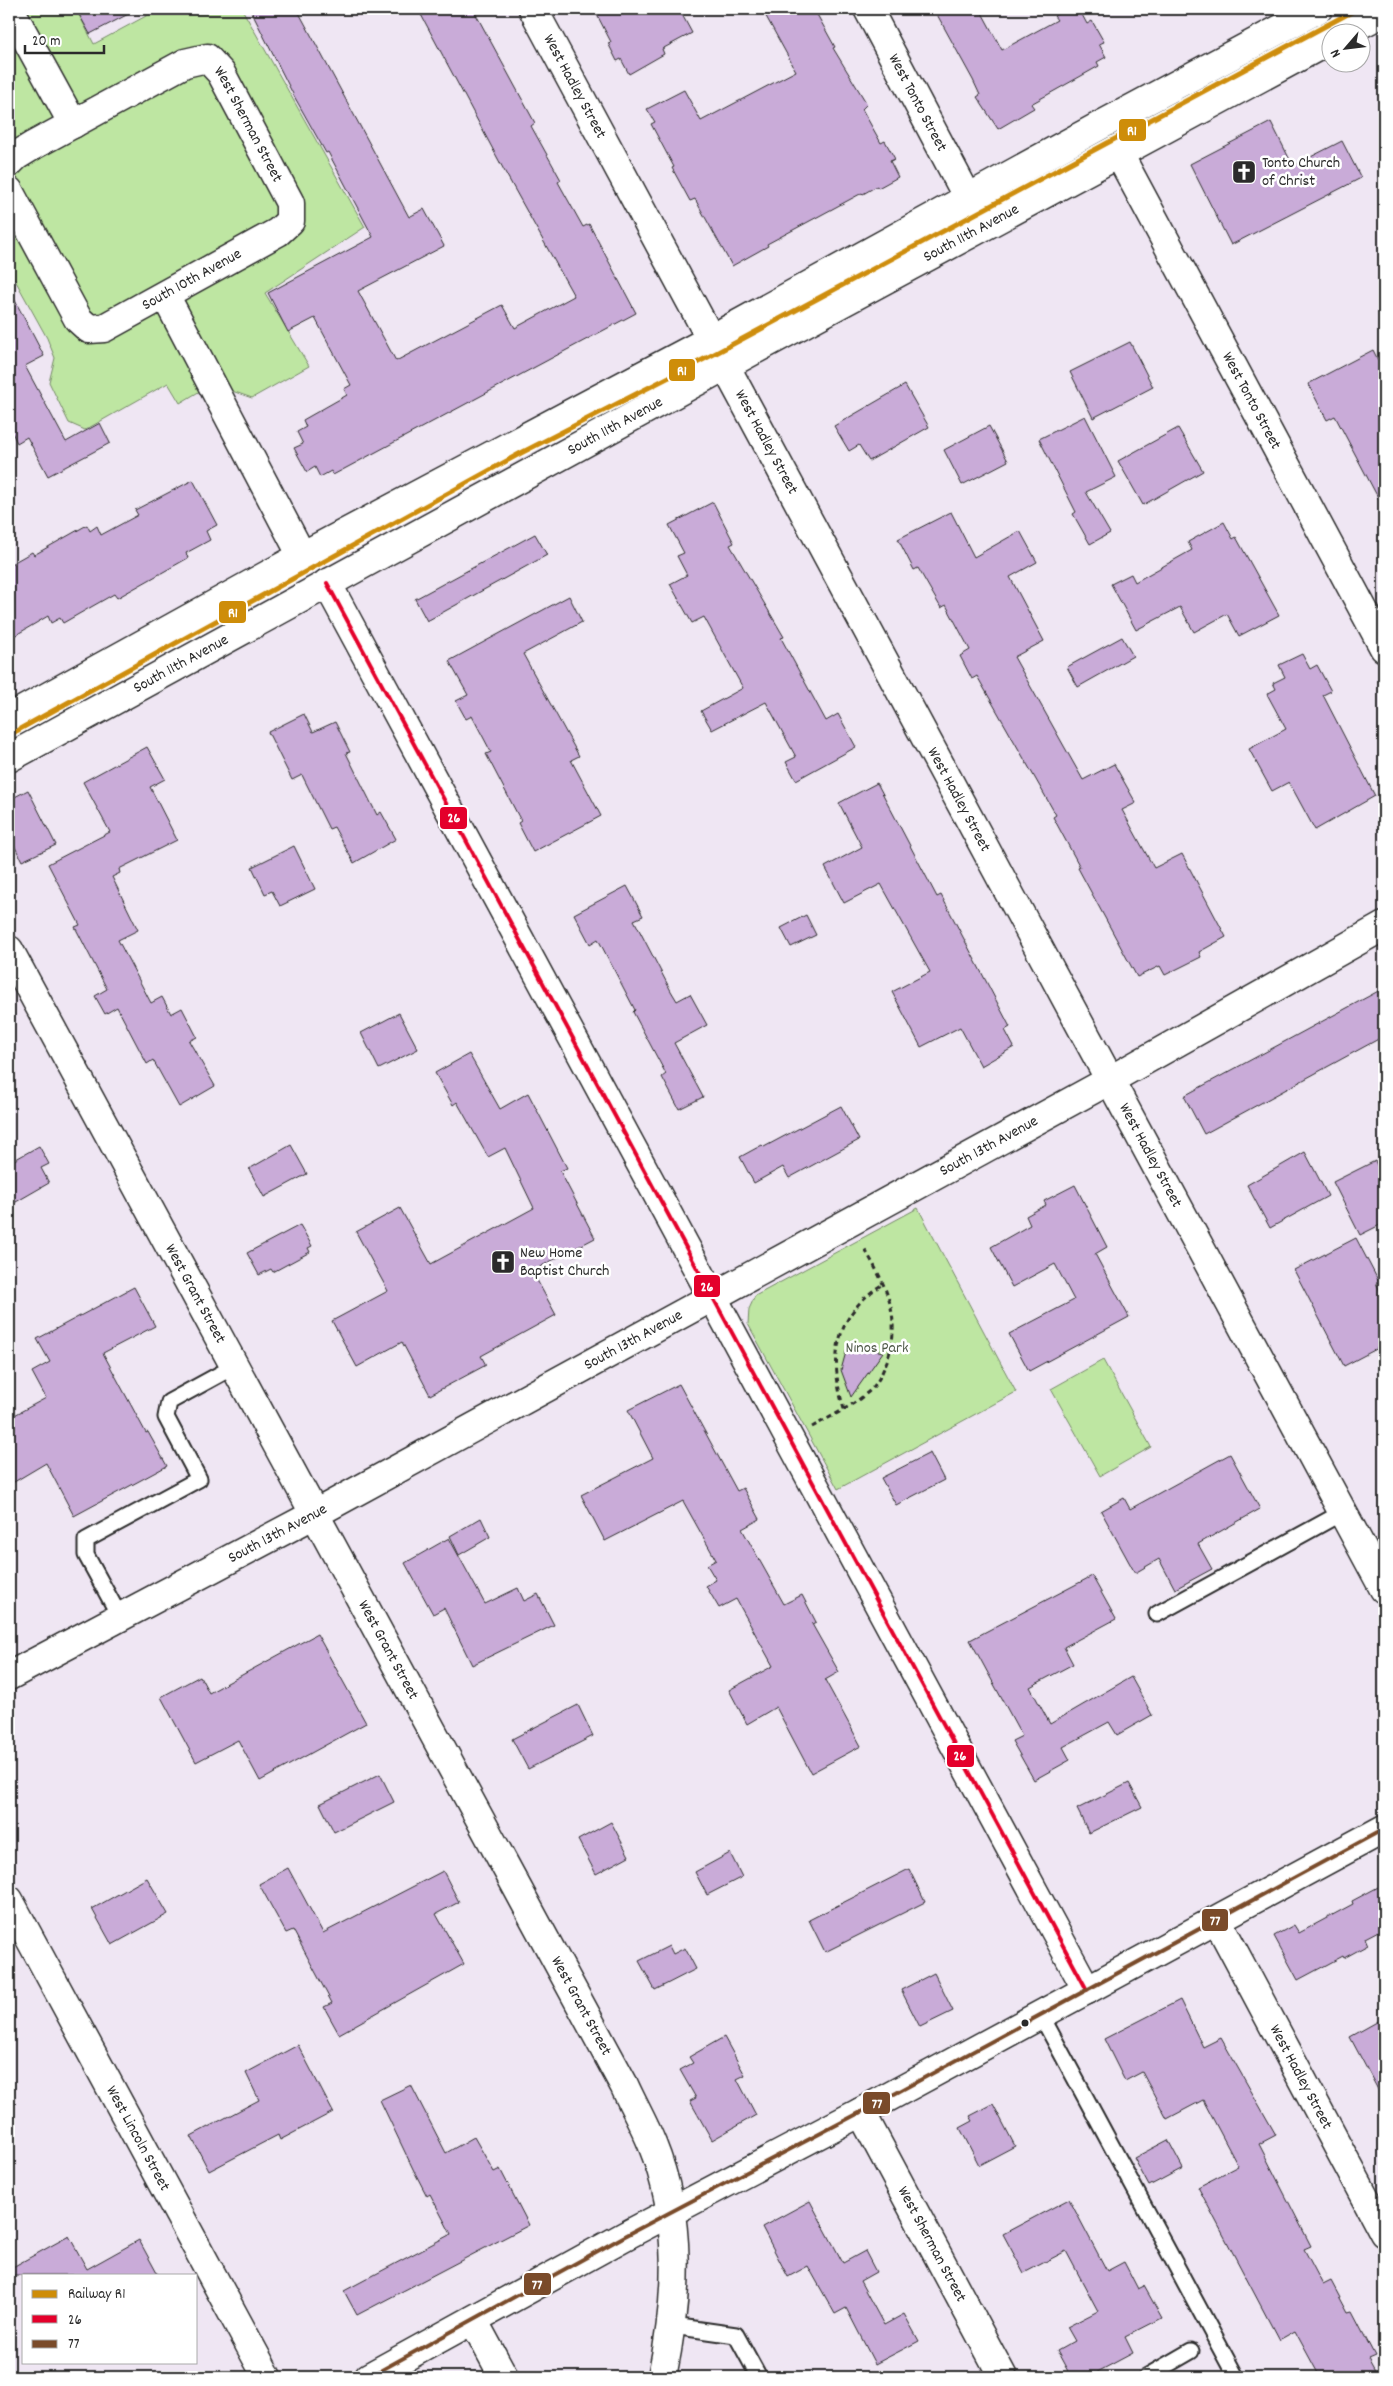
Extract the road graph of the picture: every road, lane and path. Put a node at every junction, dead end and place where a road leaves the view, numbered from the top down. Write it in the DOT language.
graph roads {
  1 [pos="10,9"];
  2 [pos="533,9"];
  3 [pos="868,9"];
  4 [pos="1318,9"];
  5 [pos="1384,12"];
  6 [pos="1364,22"];
  7 [pos="1320,45"];
  8 [pos="72,124"];
  9 [pos="1119,154"];
  10 [pos="9,163"];
  11 [pos="9,191"];
  12 [pos="968,198"];
  13 [pos="290,221"];
  14 [pos="165,295"];
  15 [pos="711,339"];
  16 [pos="726,366"];
  17 [pos="302,556"];
  18 [pos="327,583"];
  19 [pos="1384,648"];
  20 [pos="9,718"];
  21 [pos="9,758"];
  22 [pos="1384,926"];
  23 [pos="9,950"];
  24 [pos="1110,1080"];
  25 [pos="862,1243"];
  26 [pos="883,1284"];
  27 [pos="712,1296"];
  28 [pos="233,1366"];
  29 [pos="844,1409"];
  30 [pos="809,1428"];
  31 [pos="1343,1512"];
  32 [pos="313,1515"];
  33 [pos="1384,1589"];
  34 [pos="1157,1614"];
  35 [pos="120,1617"];
  36 [pos="9,1676"];
  37 [pos="1384,1829"];
  38 [pos="9,1900"];
  39 [pos="1217,1920"];
  40 [pos="1087,1990"];
  41 [pos="1041,2015"];
  42 [pos="861,2112"];
  43 [pos="672,2211"];
  44 [pos="1384,2233"];
  45 [pos="473,2320"];
  46 [pos="672,2326"];
  47 [pos="1191,2351"];
  48 [pos="267,2377"];
  49 [pos="369,2377"];
  50 [pos="504,2377"];
  51 [pos="662,2377"];
  52 [pos="759,2377"];
  53 [pos="1003,2377"];
  54 [pos="1146,2377"];
  55 [pos="1236,2377"];
  1 -- 8 [label="street"];
  2 -- 15 [label="street, West Hadley Street"];
  3 -- 12 [label="street, West Tonto Street"];
  4 -- 12 [label="street, South 11th Avenue"];
  5 -- 6 [label="street"];
  7 -- 9 [label="street, South 11th Avenue"];
  8 -- 10 [label="street, West Sherman Street"];
  8 -- 13 [label="street, West Sherman Street"];
  9 -- 16 [label="street, South 11th Avenue"];
  9 -- 19 [label="street, West Tonto Street"];
  11 -- 14 [label="street, South 10th Avenue"];
  12 -- 15 [label="street, South 11th Avenue"];
  13 -- 14 [label="street, South 10th Avenue"];
  14 -- 17 [label="street"];
  15 -- 16 [label="street, West Hadley Street"];
  15 -- 17 [label="street, South 11th Avenue"];
  16 -- 18 [label="street, South 11th Avenue"];
  16 -- 24 [label="street, West Hadley Street"];
  17 -- 20 [label="street, South 11th Avenue"];
  18 -- 21 [label="street, South 11th Avenue"];
  18 -- 27 [label="street"];
  22 -- 24 [label="street, South 13th Avenue"];
  23 -- 28 [label="street, West Grant Street"];
  24 -- 27 [label="street, South 13th Avenue"];
  24 -- 31 [label="street, West Hadley Street"];
  25 -- 26 [label="path"];
  26 -- 29 [label="path"];
  26 -- 29 [label="path"];
  27 -- 32 [label="street, South 13th Avenue"];
  27 -- 40 [label="street"];
  28 -- 32 [label="street, West Grant Street"];
  28 -- 35 [label="lane"];
  29 -- 30 [label="path"];
  31 -- 33 [label="street, West Hadley Street"];
  31 -- 34 [label="lane"];
  32 -- 35 [label="street, South 13th Avenue"];
  32 -- 43 [label="street, West Grant Street"];
  35 -- 36 [label="street, South 13th Avenue"];
  37 -- 39 [label="street"];
  38 -- 48 [label="street, West Lincoln Street"];
  39 -- 40 [label="street"];
  39 -- 44 [label="street, West Hadley Street"];
  40 -- 41 [label="street"];
  41 -- 42 [label="street"];
  41 -- 55 [label="lane"];
  42 -- 43 [label="street"];
  42 -- 53 [label="street, West Sherman Street"];
  43 -- 45 [label="street"];
  43 -- 46 [label="street, West Grant Street"];
  45 -- 49 [label="street"];
  45 -- 50 [label="street"];
  46 -- 51 [label="street, West Grant Street"];
  46 -- 52 [label="lane"];
  47 -- 54 [label="lane"];
}
